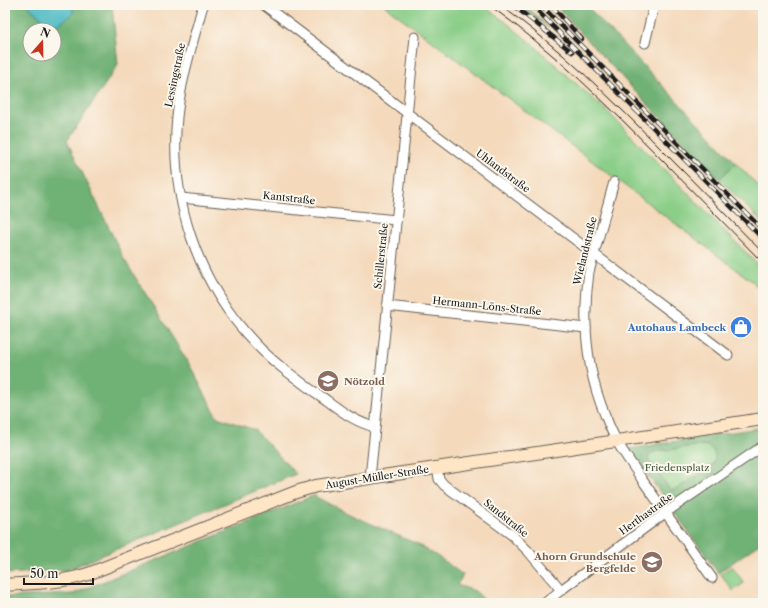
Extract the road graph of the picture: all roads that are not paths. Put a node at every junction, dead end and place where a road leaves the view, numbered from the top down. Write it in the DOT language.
graph roads {
  1 [pos="203,5"];
  2 [pos="264,5"];
  3 [pos="654,5"];
  4 [pos="415,37"];
  5 [pos="645,43"];
  6 [pos="407,113"];
  7 [pos="614,182"];
  8 [pos="181,198"];
  9 [pos="396,220"];
  10 [pos="594,254"];
  11 [pos="387,306"];
  12 [pos="586,328"];
  13 [pos="728,355"];
  14 [pos="763,419"];
  15 [pos="375,427"];
  16 [pos="617,441"];
  17 [pos="763,446"];
  18 [pos="437,467"];
  19 [pos="370,478"];
  20 [pos="665,513"];
  21 [pos="712,578"];
  22 [pos="5,584"];
  23 [pos="561,590"];
  24 [pos="545,603"];
  1 -- 8 [label="street, Lessingstraße"];
  2 -- 6 [label="street, Uhlandstraße"];
  3 -- 5 [label="street"];
  4 -- 6 [label="street, Schillerstraße"];
  6 -- 9 [label="street, Schillerstraße"];
  6 -- 10 [label="street, Uhlandstraße"];
  7 -- 10 [label="street, Wielandstraße"];
  8 -- 9 [label="street, Kantstraße"];
  8 -- 15 [label="street, Lessingstraße"];
  9 -- 11 [label="street, Schillerstraße"];
  10 -- 12 [label="street, Wielandstraße"];
  10 -- 13 [label="street, Uhlandstraße"];
  11 -- 12 [label="street, Hermann-Löns-Straße"];
  11 -- 15 [label="street, Schillerstraße"];
  12 -- 16 [label="street, Wielandstraße"];
  14 -- 16 [label="main road, August-Müller-Straße"];
  15 -- 19 [label="street, Schillerstraße"];
  16 -- 18 [label="main road, August-Müller-Straße"];
  16 -- 20 [label="street, Wielandstraße"];
  17 -- 20 [label="street, Herthastraße"];
  18 -- 19 [label="main road, August-Müller-Straße"];
  18 -- 23 [label="street, Sandstraße"];
  19 -- 22 [label="main road, August-Müller-Straße"];
  20 -- 21 [label="street, Wielandstraße"];
  20 -- 23 [label="street, Herthastraße"];
  23 -- 24 [label="street, Herthastraße"];
}
